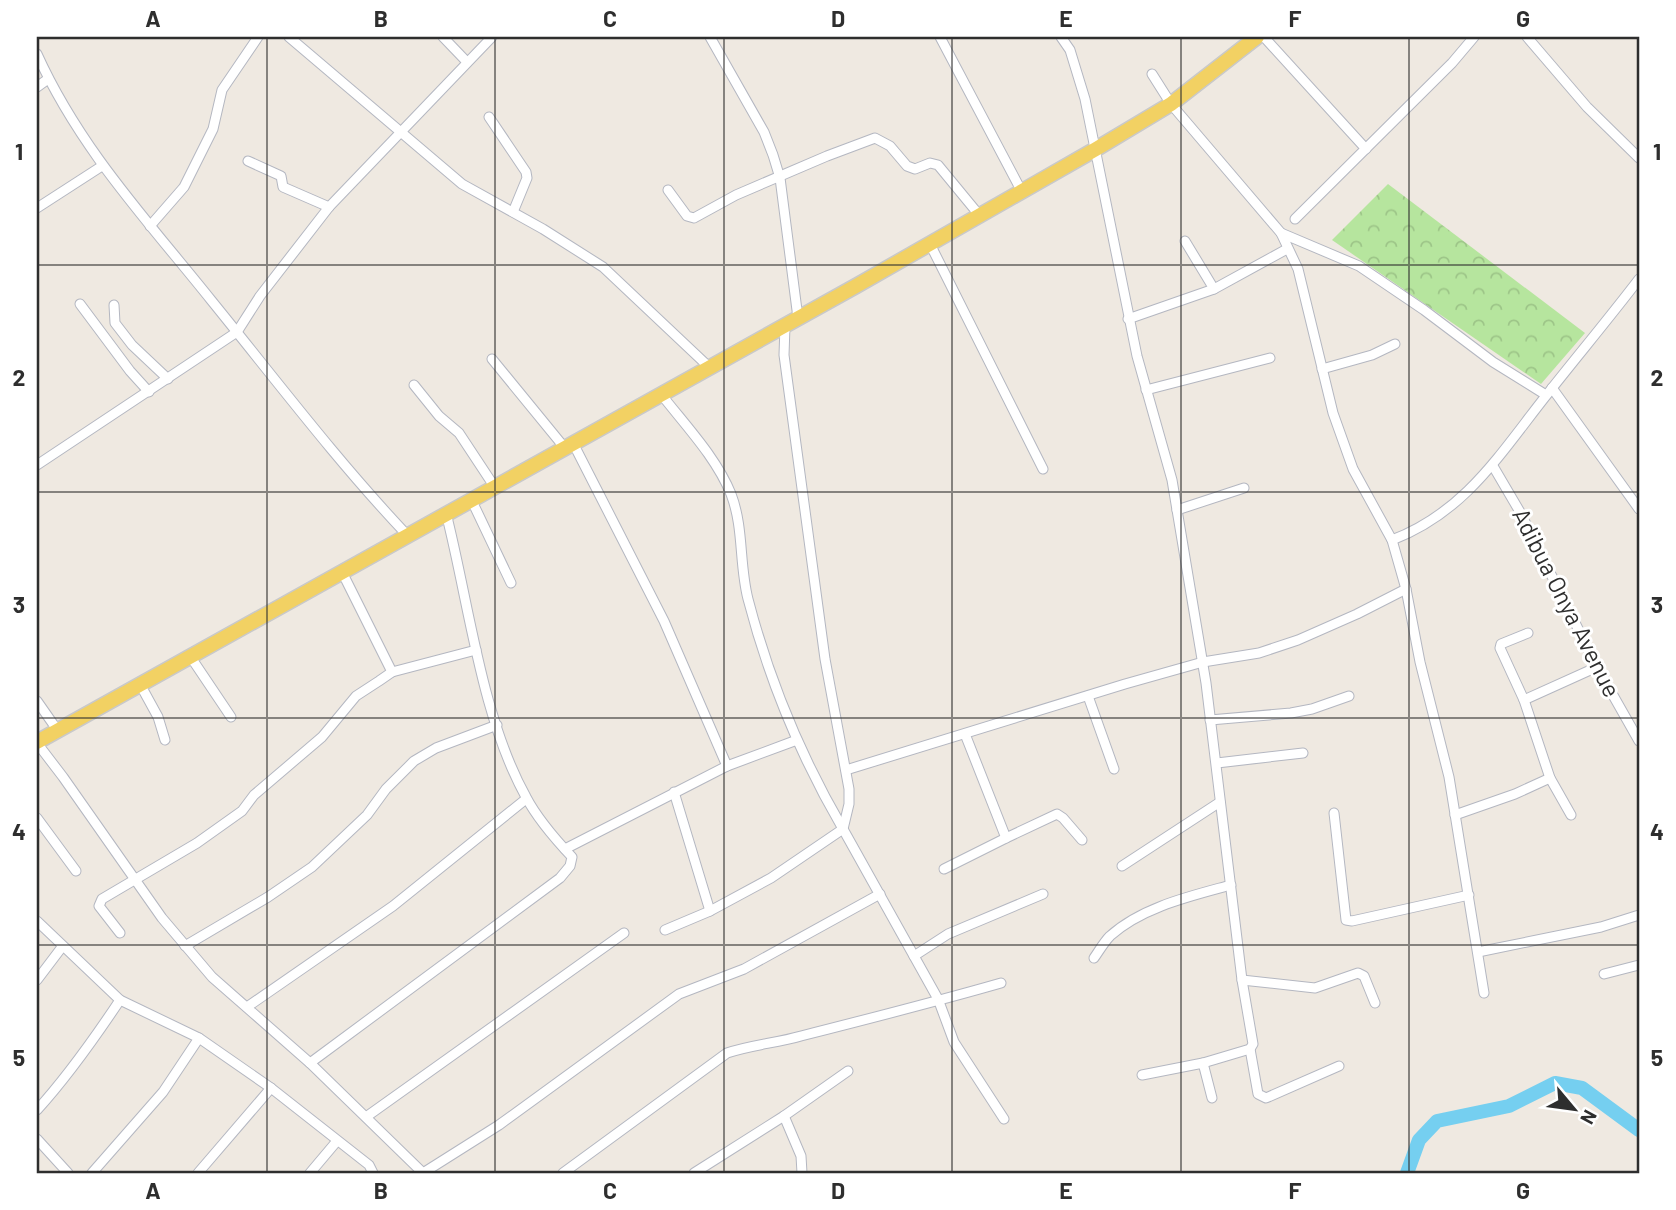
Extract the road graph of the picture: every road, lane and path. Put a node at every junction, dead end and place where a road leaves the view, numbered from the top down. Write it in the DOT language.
graph roads {
  1 [pos="258,37"];
  2 [pos="289,37"];
  3 [pos="443,37"];
  4 [pos="492,37"];
  5 [pos="710,37"];
  6 [pos="940,37"];
  7 [pos="1061,37"];
  8 [pos="1257,37"];
  9 [pos="1264,37"];
  10 [pos="1474,37"];
  11 [pos="1527,37"];
  12 [pos="37,54"];
  13 [pos="467,62"];
  14 [pos="1152,74"];
  15 [pos="48,79"];
  16 [pos="37,87"];
  17 [pos="1171,104"];
  18 [pos="489,117"];
  19 [pos="400,133"];
  20 [pos="1096,149"];
  21 [pos="1366,149"];
  22 [pos="1639,158"];
  23 [pos="248,161"];
  24 [pos="102,166"];
  25 [pos="780,178"];
  26 [pos="668,190"];
  27 [pos="1022,192"];
  28 [pos="329,207"];
  29 [pos="37,208"];
  30 [pos="513,212"];
  31 [pos="981,216"];
  32 [pos="1295,219"];
  33 [pos="150,226"];
  34 [pos="1282,233"];
  35 [pos="1185,241"];
  36 [pos="930,244"];
  37 [pos="1287,248"];
  38 [pos="1639,279"];
  39 [pos="1214,289"];
  40 [pos="80,304"];
  41 [pos="114,305"];
  42 [pos="798,318"];
  43 [pos="1128,319"];
  44 [pos="785,326"];
  45 [pos="237,332"];
  46 [pos="1395,344"];
  47 [pos="1270,358"];
  48 [pos="492,359"];
  49 [pos="709,367"];
  50 [pos="1322,369"];
  51 [pos="168,379"];
  52 [pos="414,385"];
  53 [pos="1146,390"];
  54 [pos="149,392"];
  55 [pos="1549,392"];
  56 [pos="661,394"];
  57 [pos="568,445"];
  58 [pos="37,465"];
  59 [pos="1493,466"];
  60 [pos="1043,469"];
  61 [pos="494,486"];
  62 [pos="1244,488"];
  63 [pos="471,499"];
  64 [pos="1639,509"];
  65 [pos="1177,510"];
  66 [pos="446,513"];
  67 [pos="408,536"];
  68 [pos="1392,540"];
  69 [pos="342,572"];
  70 [pos="511,583"];
  71 [pos="1406,589"];
  72 [pos="1528,633"];
  73 [pos="476,650"];
  74 [pos="190,656"];
  75 [pos="1203,662"];
  76 [pos="1597,667"];
  77 [pos="392,672"];
  78 [pos="141,686"];
  79 [pos="1349,695"];
  80 [pos="1088,696"];
  81 [pos="1524,700"];
  82 [pos="37,701"];
  83 [pos="231,717"];
  84 [pos="1210,720"];
  85 [pos="497,726"];
  86 [pos="58,731"];
  87 [pos="965,734"];
  88 [pos="165,740"];
  89 [pos="797,740"];
  90 [pos="1639,741"];
  91 [pos="37,743"];
  92 [pos="1303,753"];
  93 [pos="1217,763"];
  94 [pos="727,766"];
  95 [pos="1114,769"];
  96 [pos="846,771"];
  97 [pos="1550,778"];
  98 [pos="674,792"];
  99 [pos="526,799"];
  100 [pos="1220,802"];
  101 [pos="1334,813"];
  102 [pos="1455,815"];
  103 [pos="1571,815"];
  104 [pos="37,818"];
  105 [pos="844,829"];
  106 [pos="1006,838"];
  107 [pos="1082,840"];
  108 [pos="565,849"];
  109 [pos="1122,866"];
  110 [pos="944,869"];
  111 [pos="76,871"];
  112 [pos="134,878"];
  113 [pos="1231,885"];
  114 [pos="880,894"];
  115 [pos="1043,894"];
  116 [pos="1469,895"];
  117 [pos="710,911"];
  118 [pos="1639,915"];
  119 [pos="37,921"];
  120 [pos="665,930"];
  121 [pos="120,933"];
  122 [pos="624,933"];
  123 [pos="185,946"];
  124 [pos="62,947"];
  125 [pos="1478,952"];
  126 [pos="914,956"];
  127 [pos="1094,958"];
  128 [pos="1639,965"];
  129 [pos="1604,974"];
  130 [pos="37,980"];
  131 [pos="1242,980"];
  132 [pos="1001,983"];
  133 [pos="1484,993"];
  134 [pos="938,999"];
  135 [pos="120,1000"];
  136 [pos="1375,1003"];
  137 [pos="247,1007"];
  138 [pos="199,1038"];
  139 [pos="1250,1049"];
  140 [pos="310,1063"];
  141 [pos="1203,1063"];
  142 [pos="1339,1066"];
  143 [pos="848,1071"];
  144 [pos="1142,1075"];
  145 [pos="271,1088"];
  146 [pos="1212,1098"];
  147 [pos="37,1111"];
  148 [pos="784,1116"];
  149 [pos="366,1117"];
  150 [pos="1004,1119"];
  151 [pos="37,1139"];
  152 [pos="337,1141"];
  153 [pos="68,1173"];
  154 [pos="92,1173"];
  155 [pos="198,1173"];
  156 [pos="310,1173"];
  157 [pos="373,1173"];
  158 [pos="423,1173"];
  159 [pos="563,1173"];
  160 [pos="694,1173"];
  161 [pos="802,1173"];
  1 -- 33 [label="street"];
  2 -- 19 [label="street"];
  3 -- 13 [label="street"];
  4 -- 13 [label="street"];
  5 -- 25 [label="street"];
  6 -- 27 [label="street"];
  7 -- 20 [label="street"];
  8 -- 17 [label="main road"];
  9 -- 21 [label="street"];
  10 -- 21 [label="street"];
  11 -- 22 [label="street"];
  12 -- 15 [label="street"];
  13 -- 19 [label="street"];
  14 -- 17 [label="street"];
  15 -- 16 [label="street"];
  15 -- 24 [label="street"];
  17 -- 20 [label="main road"];
  17 -- 34 [label="street"];
  18 -- 30 [label="street"];
  19 -- 28 [label="street"];
  19 -- 30 [label="street"];
  20 -- 27 [label="main road"];
  20 -- 43 [label="street"];
  21 -- 32 [label="street"];
  23 -- 28 [label="street"];
  24 -- 29 [label="street"];
  24 -- 33 [label="street"];
  25 -- 26 [label="street"];
  25 -- 31 [label="street"];
  25 -- 42 [label="street"];
  27 -- 31 [label="main road"];
  28 -- 45 [label="street"];
  30 -- 49 [label="street"];
  31 -- 36 [label="main road"];
  33 -- 45 [label="street"];
  34 -- 37 [label="street"];
  34 -- 55 [label="street"];
  35 -- 39 [label="street"];
  36 -- 42 [label="main road"];
  36 -- 60 [label="street"];
  37 -- 39 [label="street"];
  37 -- 50 [label="street"];
  38 -- 55 [label="street"];
  39 -- 43 [label="street"];
  40 -- 54 [label="street"];
  41 -- 51 [label="street"];
  42 -- 44 [label="main road"];
  43 -- 53 [label="street"];
  44 -- 49 [label="main road"];
  44 -- 96 [label="street"];
  45 -- 51 [label="street"];
  45 -- 67 [label="street"];
  46 -- 50 [label="street"];
  47 -- 53 [label="street"];
  48 -- 57 [label="street"];
  49 -- 56 [label="main road"];
  50 -- 68 [label="street"];
  51 -- 54 [label="street"];
  52 -- 61 [label="street"];
  53 -- 65 [label="street"];
  54 -- 58 [label="street"];
  55 -- 59 [label="street"];
  55 -- 64 [label="street"];
  56 -- 57 [label="main road"];
  56 -- 89 [label="street"];
  57 -- 61 [label="main road"];
  57 -- 94 [label="street"];
  59 -- 68 [label="street"];
  59 -- 76 [label="street, Adibua Onya Avenue"];
  61 -- 63 [label="main road"];
  62 -- 65 [label="street"];
  63 -- 66 [label="main road"];
  63 -- 70 [label="street"];
  65 -- 75 [label="street"];
  66 -- 67 [label="main road"];
  66 -- 73 [label="street"];
  67 -- 69 [label="main road"];
  68 -- 71 [label="street"];
  69 -- 74 [label="main road"];
  69 -- 77 [label="street"];
  71 -- 75 [label="street"];
  71 -- 102 [label="street"];
  72 -- 81 [label="street"];
  73 -- 77 [label="street"];
  73 -- 85 [label="street"];
  74 -- 78 [label="main road"];
  74 -- 83 [label="street"];
  75 -- 80 [label="street"];
  75 -- 84 [label="street"];
  76 -- 81 [label="street"];
  76 -- 90 [label="street, Adibua Onya Avenue"];
  77 -- 112 [label="street"];
  78 -- 86 [label="main road"];
  78 -- 88 [label="street"];
  79 -- 84 [label="street"];
  80 -- 87 [label="street"];
  80 -- 95 [label="street"];
  81 -- 97 [label="street"];
  82 -- 86 [label="street"];
  84 -- 93 [label="street"];
  85 -- 99 [label="street"];
  85 -- 123 [label="street"];
  86 -- 91 [label="main road"];
  87 -- 96 [label="street"];
  87 -- 106 [label="street"];
  89 -- 94 [label="street"];
  89 -- 105 [label="street"];
  91 -- 112 [label="street"];
  92 -- 93 [label="street"];
  93 -- 100 [label="street"];
  94 -- 98 [label="street"];
  96 -- 105 [label="street"];
  97 -- 102 [label="street"];
  97 -- 103 [label="street"];
  98 -- 108 [label="street"];
  98 -- 117 [label="street"];
  99 -- 108 [label="street"];
  99 -- 137 [label="street"];
  100 -- 109 [label="street"];
  100 -- 113 [label="street"];
  101 -- 116 [label="street"];
  102 -- 116 [label="street"];
  104 -- 111 [label="street"];
  105 -- 114 [label="street"];
  105 -- 117 [label="street"];
  106 -- 107 [label="street"];
  106 -- 110 [label="street"];
  108 -- 140 [label="street"];
  112 -- 121 [label="street"];
  112 -- 123 [label="street"];
  113 -- 127 [label="street"];
  113 -- 131 [label="street"];
  114 -- 126 [label="street"];
  114 -- 158 [label="street"];
  115 -- 126 [label="street"];
  116 -- 125 [label="street"];
  117 -- 120 [label="street"];
  118 -- 125 [label="street"];
  119 -- 124 [label="street"];
  122 -- 149 [label="street"];
  123 -- 137 [label="street"];
  124 -- 130 [label="street"];
  124 -- 135 [label="street"];
  125 -- 133 [label="street"];
  126 -- 134 [label="street"];
  128 -- 129 [label="street"];
  131 -- 136 [label="street"];
  131 -- 139 [label="street"];
  132 -- 134 [label="street"];
  134 -- 150 [label="street"];
  134 -- 159 [label="street"];
  135 -- 138 [label="street"];
  135 -- 147 [label="street"];
  137 -- 140 [label="street"];
  138 -- 145 [label="street"];
  138 -- 154 [label="street"];
  139 -- 141 [label="street"];
  139 -- 142 [label="street"];
  140 -- 149 [label="street"];
  141 -- 144 [label="street"];
  141 -- 146 [label="street"];
  143 -- 148 [label="street"];
  145 -- 152 [label="street"];
  145 -- 155 [label="street"];
  148 -- 160 [label="street"];
  148 -- 161 [label="street"];
  149 -- 158 [label="street"];
  151 -- 153 [label="street"];
  152 -- 156 [label="street"];
  152 -- 157 [label="street"];
}
